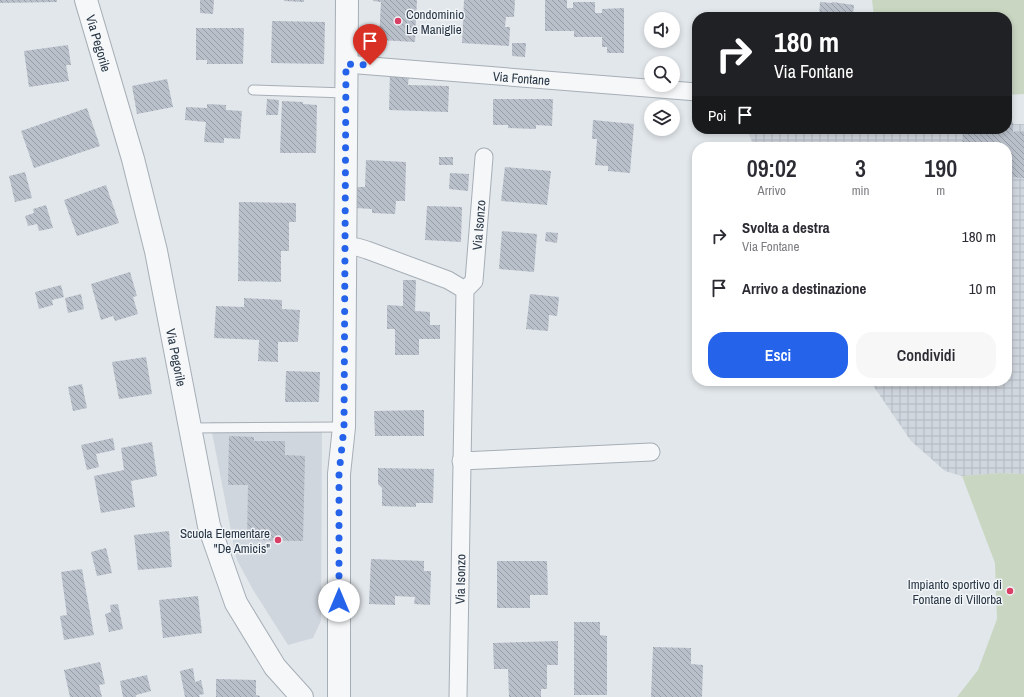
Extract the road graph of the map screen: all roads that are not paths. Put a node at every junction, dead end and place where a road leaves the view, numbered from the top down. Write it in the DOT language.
graph roads {
  1 [pos="86,0"];
  2 [pos="346,0"];
  3 [pos="346,64"];
  4 [pos="253,90"];
  5 [pos="692,92"];
  6 [pos="346,93"];
  7 [pos="484,157"];
  8 [pos="344,247"];
  9 [pos="465,290"];
  10 [pos="344,427"];
  11 [pos="190,428"];
  12 [pos="651,452"];
  13 [pos="462,461"];
  14 [pos="302,697"];
  15 [pos="339,697"];
  16 [pos="458,697"];
  1 -- 11 [label="street, Via Pegorile"];
  2 -- 3 [label="street"];
  3 -- 5 [label="street, Via Fontane"];
  3 -- 6 [label="street"];
  4 -- 6 [label="lane"];
  6 -- 8 [label="street"];
  7 -- 9 [label="street, Via Isonzo"];
  8 -- 9 [label="street"];
  8 -- 10 [label="street"];
  9 -- 13 [label="street, Via Isonzo"];
  10 -- 11 [label="lane"];
  10 -- 15 [label="street"];
  11 -- 14 [label="street, Via Pegorile"];
  12 -- 13 [label="street"];
  13 -- 16 [label="street, Via Isonzo"];
}
